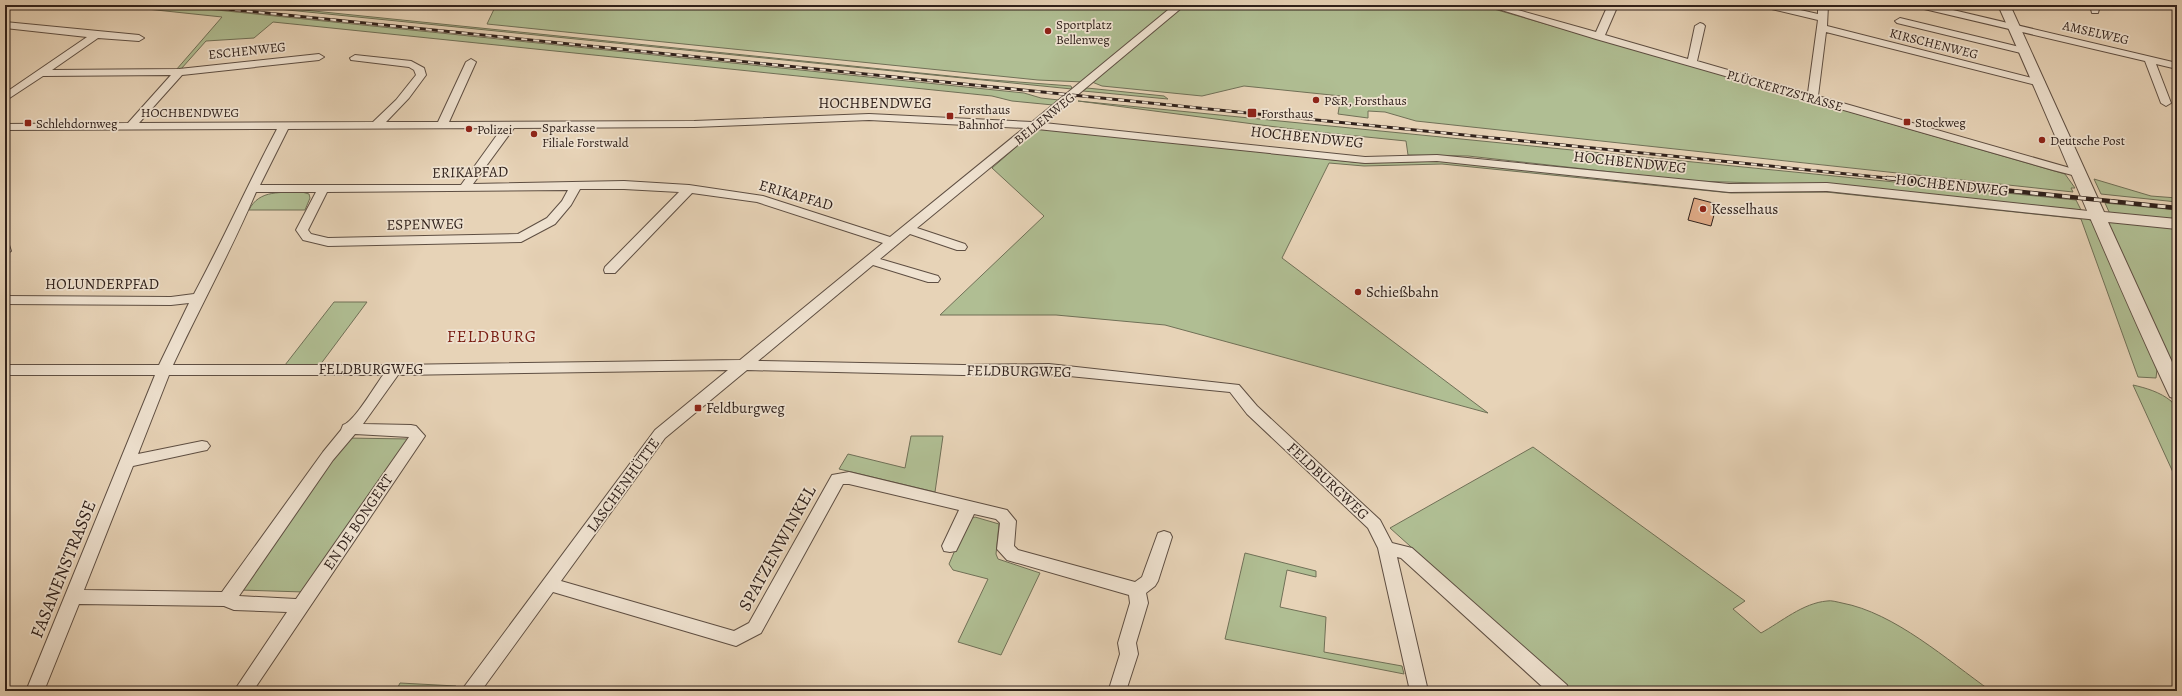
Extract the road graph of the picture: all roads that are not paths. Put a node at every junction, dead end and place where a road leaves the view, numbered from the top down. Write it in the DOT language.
graph roads {
  1 [pos="1180,5"];
  2 [pos="1613,5"];
  3 [pos="1766,5"];
  4 [pos="1823,5"];
  5 [pos="1920,5"];
  6 [pos="2004,5"];
  7 [pos="1496,6"];
  8 [pos="1900,21"];
  9 [pos="1823,23"];
  10 [pos="5,25"];
  11 [pos="1700,26"];
  12 [pos="2013,27"];
  13 [pos="96,35"];
  14 [pos="1599,36"];
  15 [pos="139,38"];
  16 [pos="2025,51"];
  17 [pos="319,57"];
  18 [pos="355,58"];
  19 [pos="2149,59"];
  20 [pos="471,62"];
  21 [pos="1692,63"];
  22 [pos="2177,66"];
  23 [pos="179,72"];
  24 [pos="40,73"];
  25 [pos="2040,83"];
  26 [pos="19,87"];
  27 [pos="5,88"];
  28 [pos="5,98"];
  29 [pos="1813,98"];
  30 [pos="2166,103"];
  31 [pos="511,124"];
  32 [pos="442,125"];
  33 [pos="1034,125"];
  34 [pos="131,126"];
  35 [pos="284,126"];
  36 [pos="375,126"];
  37 [pos="5,127"];
  38 [pos="2080,174"];
  39 [pos="576,186"];
  40 [pos="252,188"];
  41 [pos="464,188"];
  42 [pos="323,189"];
  43 [pos="688,189"];
  44 [pos="2098,216"];
  45 [pos="2177,224"];
  46 [pos="907,230"];
  47 [pos="892,242"];
  48 [pos="961,246"];
  49 [pos="5,248"];
  50 [pos="5,251"];
  51 [pos="871,260"];
  52 [pos="610,270"];
  53 [pos="933,279"];
  54 [pos="5,300"];
  55 [pos="197,300"];
  56 [pos="810,310"];
  57 [pos="745,365"];
  58 [pos="5,370"];
  59 [pos="164,370"];
  60 [pos="394,370"];
  61 [pos="2177,393"];
  62 [pos="348,429"];
  63 [pos="202,446"];
  64 [pos="127,462"];
  65 [pos="969,506"];
  66 [pos="1164,537"];
  67 [pos="950,546"];
  68 [pos="1386,548"];
  69 [pos="550,584"];
  70 [pos="1137,590"];
  71 [pos="74,597"];
  72 [pos="227,599"];
  73 [pos="301,606"];
  74 [pos="1118,689"];
  75 [pos="35,691"];
  76 [pos="243,691"];
  77 [pos="470,691"];
  78 [pos="1420,691"];
  79 [pos="1560,691"];
  1 -- 33 [label="street, BELLENWEG"];
  2 -- 14 [label="street"];
  3 -- 9 [label="street, KIRSCHENWEG"];
  4 -- 9 [label="street"];
  5 -- 12 [label="street, AMSELWEG"];
  6 -- 12 [label="street"];
  7 -- 14 [label="street, PLÜCKERTZSTRASSE"];
  8 -- 16 [label="street"];
  9 -- 25 [label="street, KIRSCHENWEG"];
  9 -- 29 [label="street"];
  10 -- 13 [label="street"];
  11 -- 21 [label="street"];
  12 -- 16 [label="street"];
  12 -- 19 [label="street, AMSELWEG"];
  13 -- 15 [label="street"];
  13 -- 24 [label="street"];
  14 -- 21 [label="street, PLÜCKERTZSTRASSE"];
  16 -- 25 [label="street"];
  17 -- 23 [label="street, ESCHENWEG"];
  18 -- 36 [label="street"];
  19 -- 22 [label="street, AMSELWEG"];
  19 -- 30 [label="street"];
  20 -- 32 [label="street"];
  21 -- 29 [label="street, PLÜCKERTZSTRASSE"];
  23 -- 24 [label="street, ESCHENWEG"];
  23 -- 34 [label="street"];
  24 -- 26 [label="street"];
  25 -- 38 [label="street"];
  26 -- 27 [label="street"];
  26 -- 28 [label="street"];
  29 -- 38 [label="street, PLÜCKERTZSTRASSE"];
  31 -- 32 [label="street, HOCHBENDWEG"];
  31 -- 33 [label="street, HOCHBENDWEG"];
  31 -- 41 [label="street"];
  32 -- 36 [label="street, HOCHBENDWEG"];
  33 -- 44 [label="street, HOCHBENDWEG"];
  33 -- 46 [label="street, BELLENWEG"];
  34 -- 35 [label="street, HOCHBENDWEG"];
  34 -- 37 [label="street, HOCHBENDWEG"];
  35 -- 36 [label="street, HOCHBENDWEG"];
  35 -- 40 [label="street"];
  38 -- 44 [label="street"];
  39 -- 41 [label="street, ERIKAPFAD"];
  39 -- 42 [label="street, ESPENWEG"];
  39 -- 43 [label="street, ERIKAPFAD"];
  40 -- 42 [label="street, ERIKAPFAD"];
  40 -- 55 [label="street"];
  41 -- 42 [label="street, ERIKAPFAD"];
  43 -- 47 [label="street, ERIKAPFAD"];
  43 -- 52 [label="street"];
  44 -- 45 [label="street"];
  44 -- 61 [label="street"];
  46 -- 47 [label="street, BELLENWEG"];
  46 -- 48 [label="street"];
  47 -- 51 [label="street, BELLENWEG"];
  49 -- 50 [label="street"];
  51 -- 53 [label="street"];
  51 -- 56 [label="street, BELLENWEG"];
  54 -- 55 [label="street, HOLUNDERPFAD"];
  55 -- 59 [label="street, FASANENSTRASSE"];
  56 -- 57 [label="street, LASCHENHÜTTE"];
  57 -- 60 [label="street, FELDBURGWEG"];
  57 -- 68 [label="street, FELDBURGWEG"];
  57 -- 69 [label="street, LASCHENHÜTTE"];
  58 -- 59 [label="street, FELDBURGWEG"];
  59 -- 60 [label="street, FELDBURGWEG"];
  59 -- 64 [label="street, FASANENSTRASSE"];
  60 -- 62 [label="street"];
  62 -- 72 [label="street"];
  62 -- 73 [label="street, EN DE BONGERT"];
  63 -- 64 [label="street"];
  64 -- 71 [label="street, FASANENSTRASSE"];
  65 -- 67 [label="street"];
  65 -- 69 [label="street, SPATZENWINKEL"];
  65 -- 70 [label="street, SPATZENWINKEL"];
  66 -- 70 [label="street"];
  68 -- 78 [label="street, FELDBURGWEG"];
  68 -- 79 [label="street"];
  69 -- 77 [label="street, LASCHENHÜTTE"];
  70 -- 74 [label="street"];
  71 -- 72 [label="street"];
  71 -- 75 [label="street, FASANENSTRASSE"];
  72 -- 73 [label="street"];
  73 -- 76 [label="street"];
}
